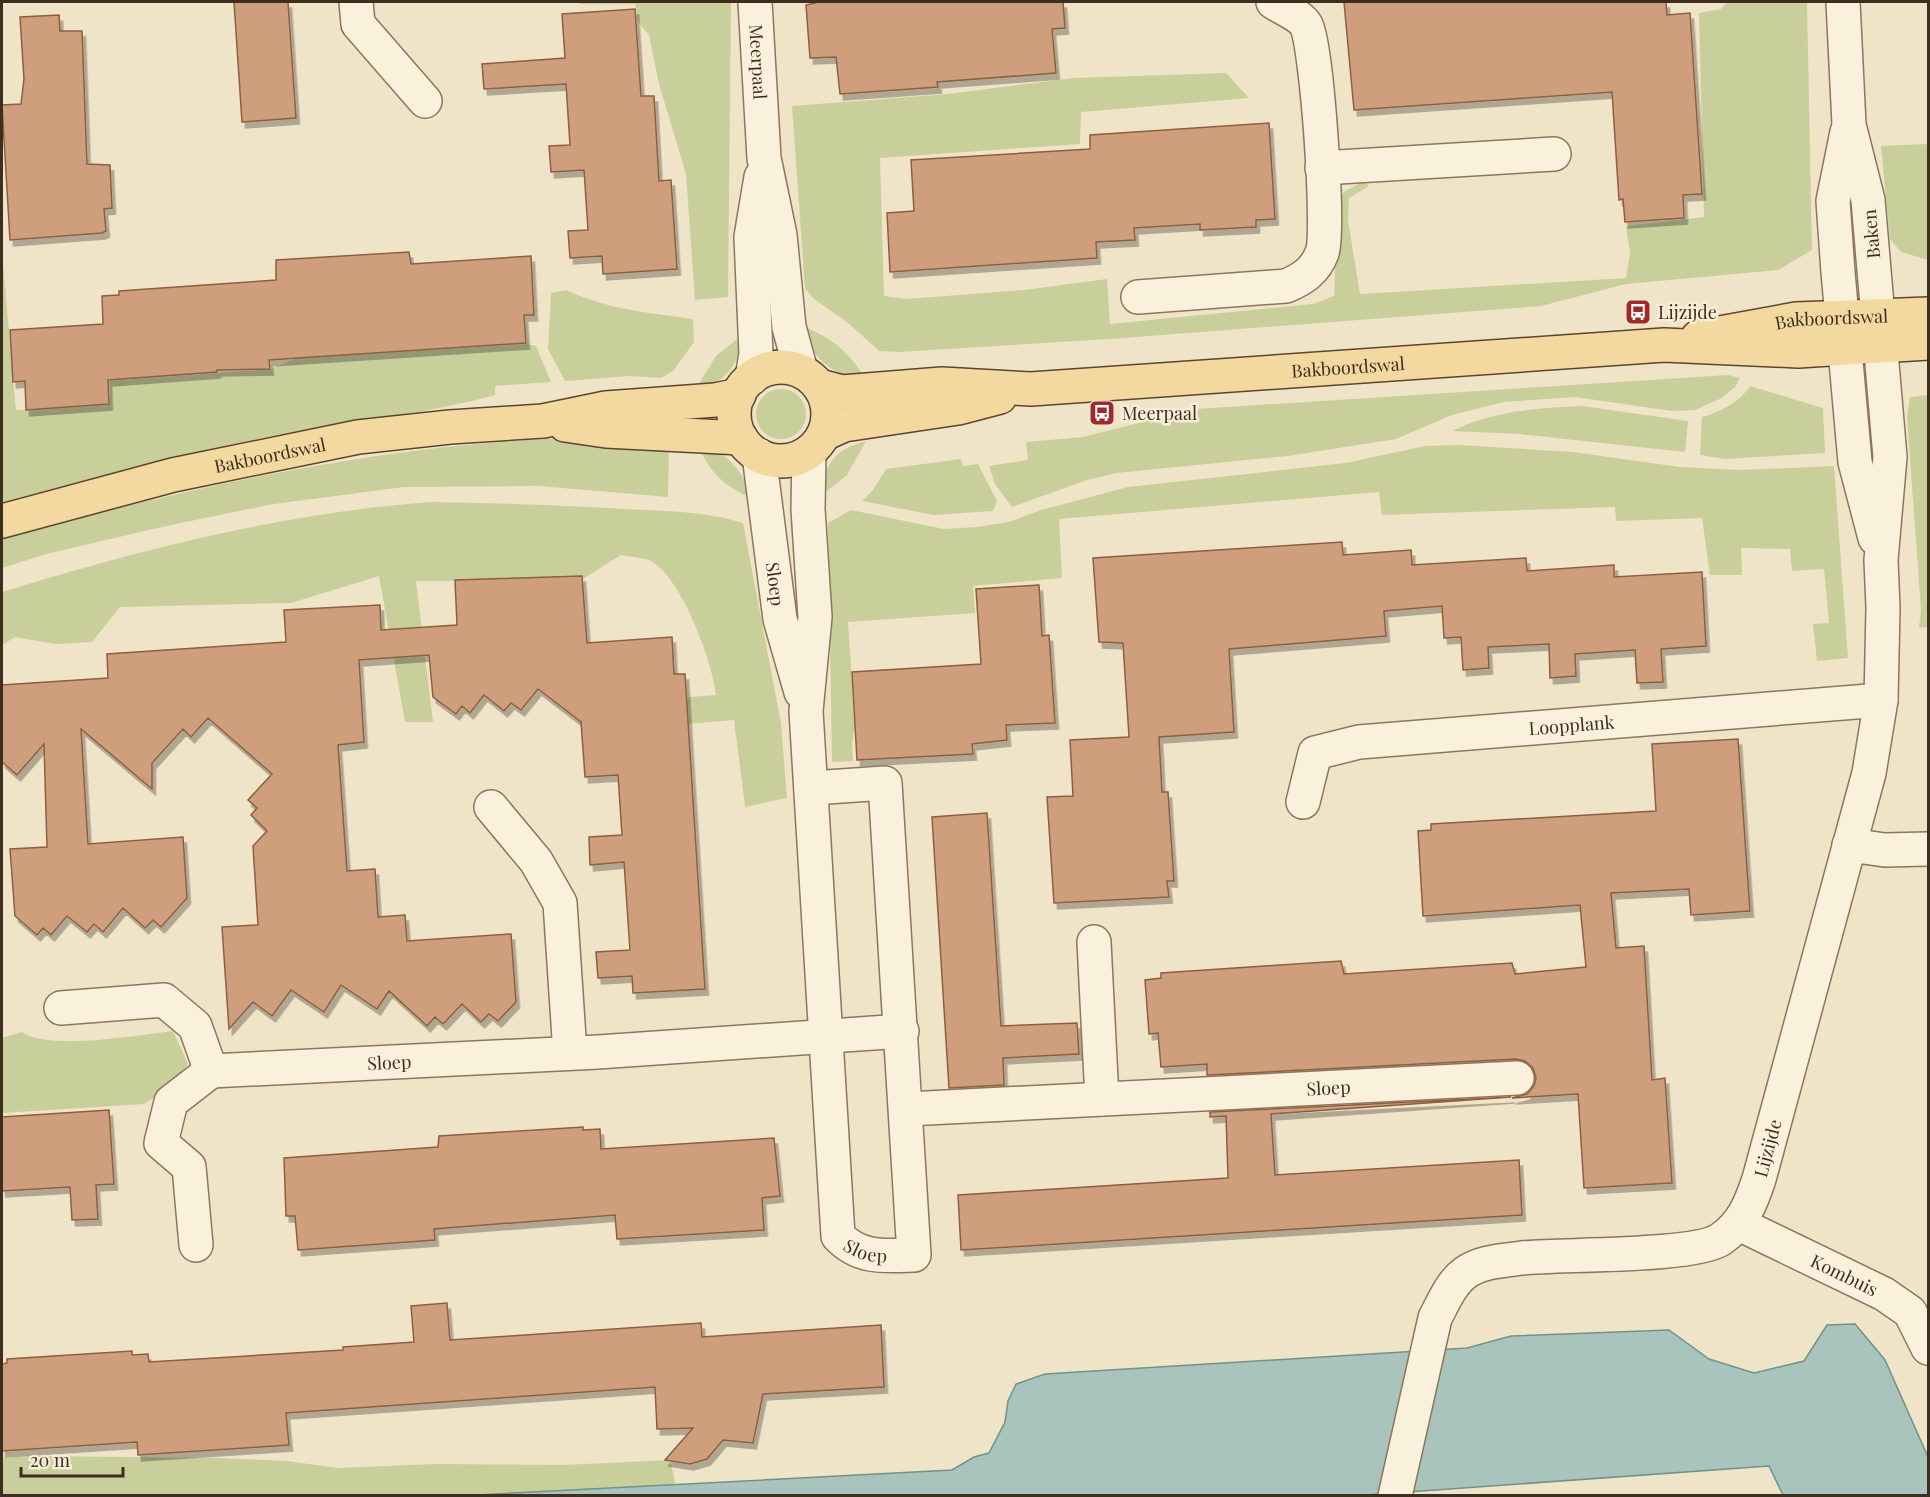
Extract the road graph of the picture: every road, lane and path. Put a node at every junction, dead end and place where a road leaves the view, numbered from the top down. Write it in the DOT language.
graph roads {
  1 [pos="356,2"];
  2 [pos="755,2"];
  3 [pos="1272,2"];
  4 [pos="1843,2"];
  5 [pos="425,101"];
  6 [pos="1849,125"];
  7 [pos="1554,154"];
  8 [pos="764,158"];
  9 [pos="1322,168"];
  10 [pos="1138,297"];
  11 [pos="1929,314"];
  12 [pos="1879,331"];
  13 [pos="1843,332"];
  14 [pos="1929,343"];
  15 [pos="810,379"];
  16 [pos="745,386"];
  17 [pos="1031,388"];
  18 [pos="543,421"];
  19 [pos="816,443"];
  20 [pos="750,447"];
  21 [pos="2,521"];
  22 [pos="1881,560"];
  23 [pos="1881,700"];
  24 [pos="806,711"];
  25 [pos="812,788"];
  26 [pos="1303,802"];
  27 [pos="491,807"];
  28 [pos="1849,845"];
  29 [pos="1929,849"];
  30 [pos="1094,942"];
  31 [pos="61,1008"];
  32 [pos="902,1031"];
  33 [pos="827,1036"];
  34 [pos="570,1053"];
  35 [pos="211,1071"];
  36 [pos="1517,1078"];
  37 [pos="1102,1099"];
  38 [pos="907,1109"];
  39 [pos="1739,1224"];
  40 [pos="196,1245"];
  41 [pos="1929,1348"];
  42 [pos="1395,1496"];
  1 -- 5 [label="street"];
  2 -- 8 [label="street, Meerpaal"];
  3 -- 9 [label="street"];
  4 -- 6 [label="street, Baken"];
  6 -- 12 [label="street, Baken"];
  6 -- 13 [label="street, Baken"];
  7 -- 9 [label="street"];
  8 -- 15 [label="street, Meerpaal"];
  8 -- 16 [label="street, Meerpaal"];
  9 -- 10 [label="street"];
  11 -- 12 [label="main road, Bakboordswal"];
  12 -- 13 [label="main road, Bakboordswal"];
  12 -- 14 [label="main road, Bakboordswal"];
  12 -- 22 [label="street, Lijzijde"];
  13 -- 17 [label="main road, Bakboordswal"];
  13 -- 22 [label="street, Lijzijde"];
  15 -- 16 [label="main road"];
  15 -- 17 [label="main road, Bakboordswal"];
  15 -- 19 [label="main road"];
  16 -- 18 [label="main road, Bakboordswal"];
  16 -- 20 [label="main road"];
  17 -- 19 [label="main road, Bakboordswal"];
  18 -- 20 [label="main road, Bakboordswal"];
  18 -- 21 [label="main road, Bakboordswal"];
  19 -- 20 [label="main road"];
  19 -- 24 [label="street, Sloep"];
  20 -- 24 [label="street, Sloep"];
  22 -- 23 [label="street, Lijzijde"];
  23 -- 26 [label="street, Loopplank"];
  23 -- 28 [label="street, Lijzijde"];
  24 -- 25 [label="street, Sloep"];
  25 -- 32 [label="street, Sloep"];
  25 -- 33 [label="street, Sloep"];
  27 -- 34 [label="street"];
  28 -- 29 [label="street"];
  28 -- 39 [label="street, Lijzijde"];
  30 -- 37 [label="street"];
  31 -- 35 [label="street"];
  32 -- 33 [label="street, Sloep"];
  32 -- 38 [label="street, Sloep"];
  33 -- 34 [label="street, Sloep"];
  33 -- 38 [label="street, Sloep"];
  34 -- 35 [label="street, Sloep"];
  35 -- 40 [label="street"];
  36 -- 37 [label="street, Sloep"];
  37 -- 38 [label="street, Sloep"];
  39 -- 41 [label="street, Kombuis"];
  39 -- 42 [label="street, Lijzijde"];
}
